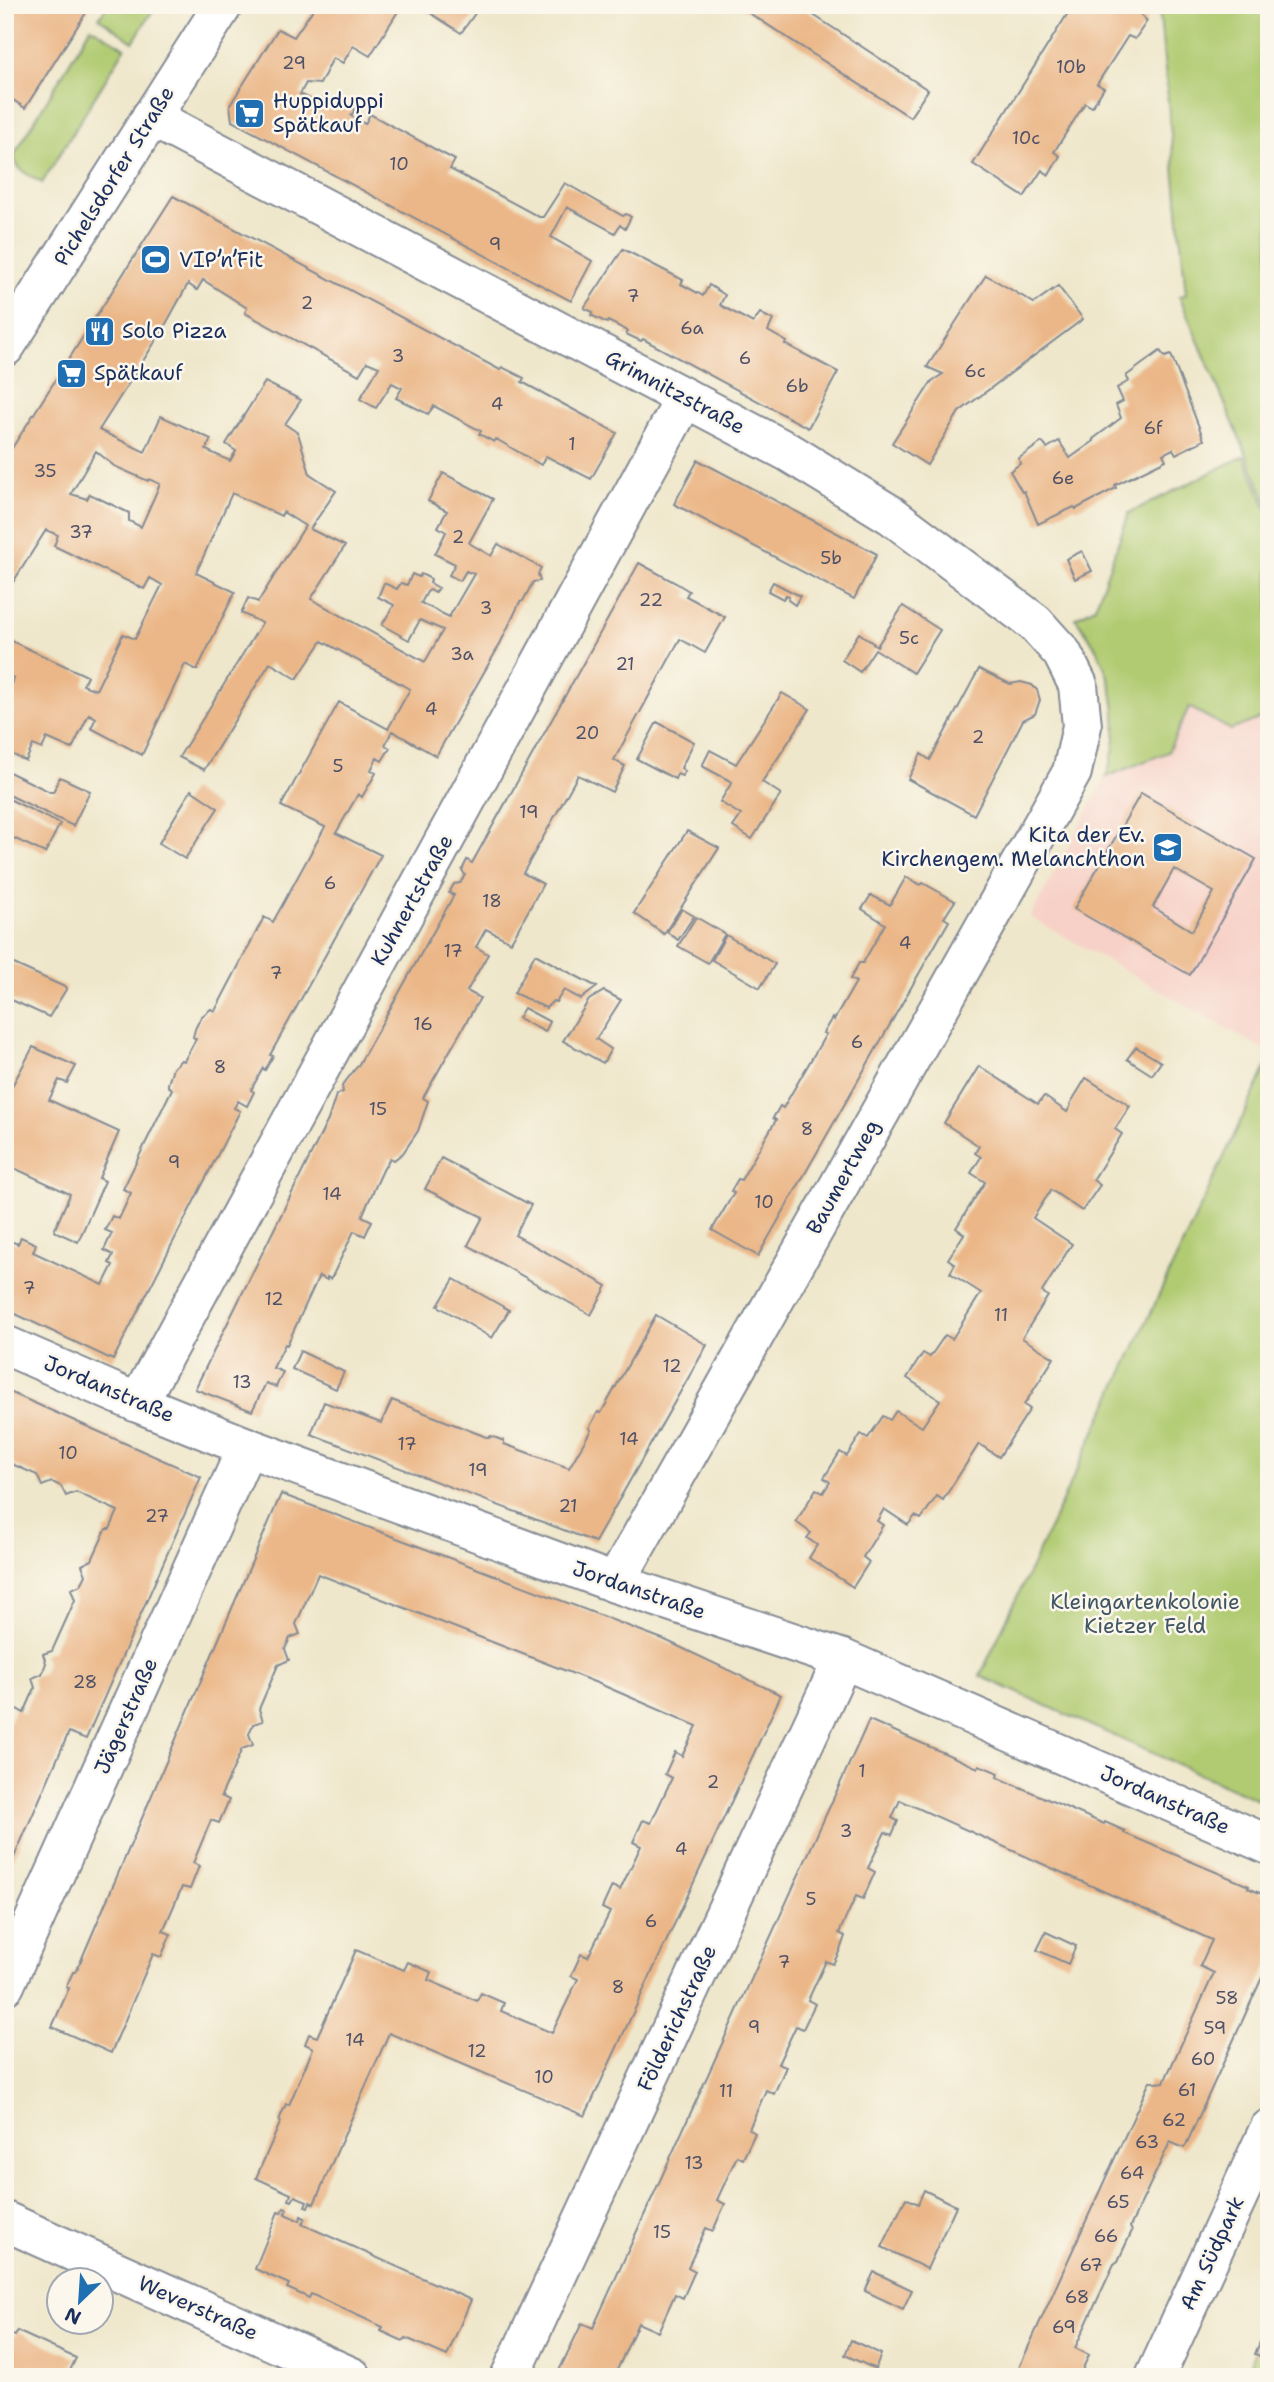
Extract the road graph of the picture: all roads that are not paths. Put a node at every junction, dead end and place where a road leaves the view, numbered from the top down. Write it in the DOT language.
graph roads {
  1 [pos="223,5"];
  2 [pos="151,117"];
  3 [pos="5,347"];
  4 [pos="685,398"];
  5 [pos="1072,772"];
  6 [pos="5,1345"];
  7 [pos="138,1403"];
  8 [pos="247,1447"];
  9 [pos="615,1583"];
  10 [pos="843,1659"];
  11 [pos="1269,1844"];
  12 [pos="5,1985"];
  13 [pos="1269,2129"];
  14 [pos="5,2221"];
  15 [pos="352,2377"];
  16 [pos="510,2377"];
  17 [pos="1155,2377"];
  1 -- 2 [label="street, Pichelsdorfer Straße"];
  2 -- 3 [label="street, Pichelsdorfer Straße"];
  2 -- 4 [label="street, Grimnitzstraße"];
  4 -- 5 [label="street, Grimnitzstraße"];
  4 -- 7 [label="street, Kuhnertstraße"];
  5 -- 9 [label="street, Baumertweg"];
  6 -- 7 [label="street, Jordanstraße"];
  7 -- 8 [label="street, Jordanstraße"];
  8 -- 9 [label="street, Jordanstraße"];
  8 -- 12 [label="street, Jägerstraße"];
  9 -- 10 [label="street, Jordanstraße"];
  10 -- 11 [label="street, Jordanstraße"];
  10 -- 16 [label="street, Földerichstraße"];
  13 -- 17 [label="street, Am Südpark"];
  14 -- 15 [label="street, Weverstraße"];
}
